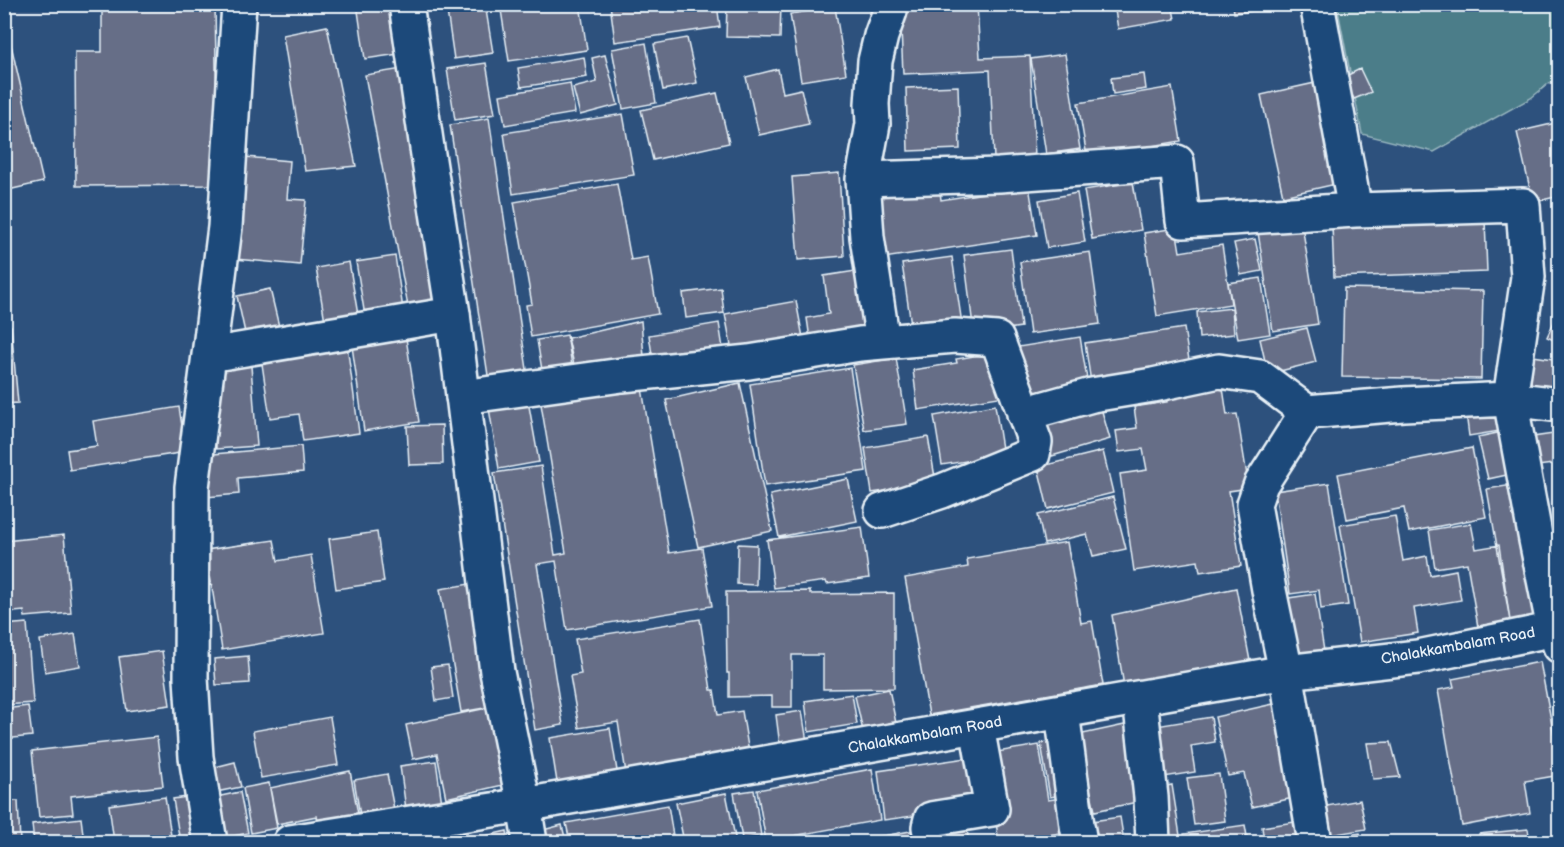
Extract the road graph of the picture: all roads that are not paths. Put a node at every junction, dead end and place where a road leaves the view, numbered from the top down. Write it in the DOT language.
graph roads {
  1 [pos="239,4"];
  2 [pos="406,4"];
  3 [pos="890,4"];
  4 [pos="1317,4"];
  5 [pos="863,179"];
  6 [pos="1355,210"];
  7 [pos="453,314"];
  8 [pos="883,342"];
  9 [pos="208,355"];
  10 [pos="463,397"];
  11 [pos="1510,399"];
  12 [pos="1560,405"];
  13 [pos="1307,412"];
  14 [pos="1024,414"];
  15 [pos="882,511"];
  16 [pos="1558,634"];
  17 [pos="1286,672"];
  18 [pos="1140,699"];
  19 [pos="1062,712"];
  20 [pos="977,727"];
  21 [pos="524,805"];
  22 [pos="210,843"];
  23 [pos="290,843"];
  24 [pos="530,843"];
  25 [pos="932,843"];
  26 [pos="1080,843"];
  27 [pos="1153,843"];
  28 [pos="1315,843"];
  1 -- 9 [label="street"];
  2 -- 7 [label="street"];
  3 -- 5 [label="street"];
  4 -- 6 [label="street"];
  5 -- 6 [label="street"];
  5 -- 8 [label="street"];
  6 -- 11 [label="street"];
  7 -- 9 [label="street"];
  7 -- 10 [label="street"];
  8 -- 10 [label="street"];
  8 -- 14 [label="street"];
  9 -- 22 [label="street"];
  10 -- 21 [label="street"];
  11 -- 12 [label="street"];
  11 -- 13 [label="street"];
  11 -- 16 [label="street"];
  13 -- 14 [label="street"];
  13 -- 17 [label="street"];
  14 -- 15 [label="street"];
  16 -- 17 [label="street, Chalakkambalam Road"];
  17 -- 18 [label="street, Chalakkambalam Road"];
  17 -- 28 [label="street"];
  18 -- 19 [label="street, Chalakkambalam Road"];
  18 -- 27 [label="street"];
  19 -- 20 [label="street, Chalakkambalam Road"];
  19 -- 26 [label="street"];
  20 -- 21 [label="street, Chalakkambalam Road"];
  20 -- 25 [label="street"];
  21 -- 23 [label="street, Chalakkambalam Road"];
  21 -- 24 [label="street"];
}
